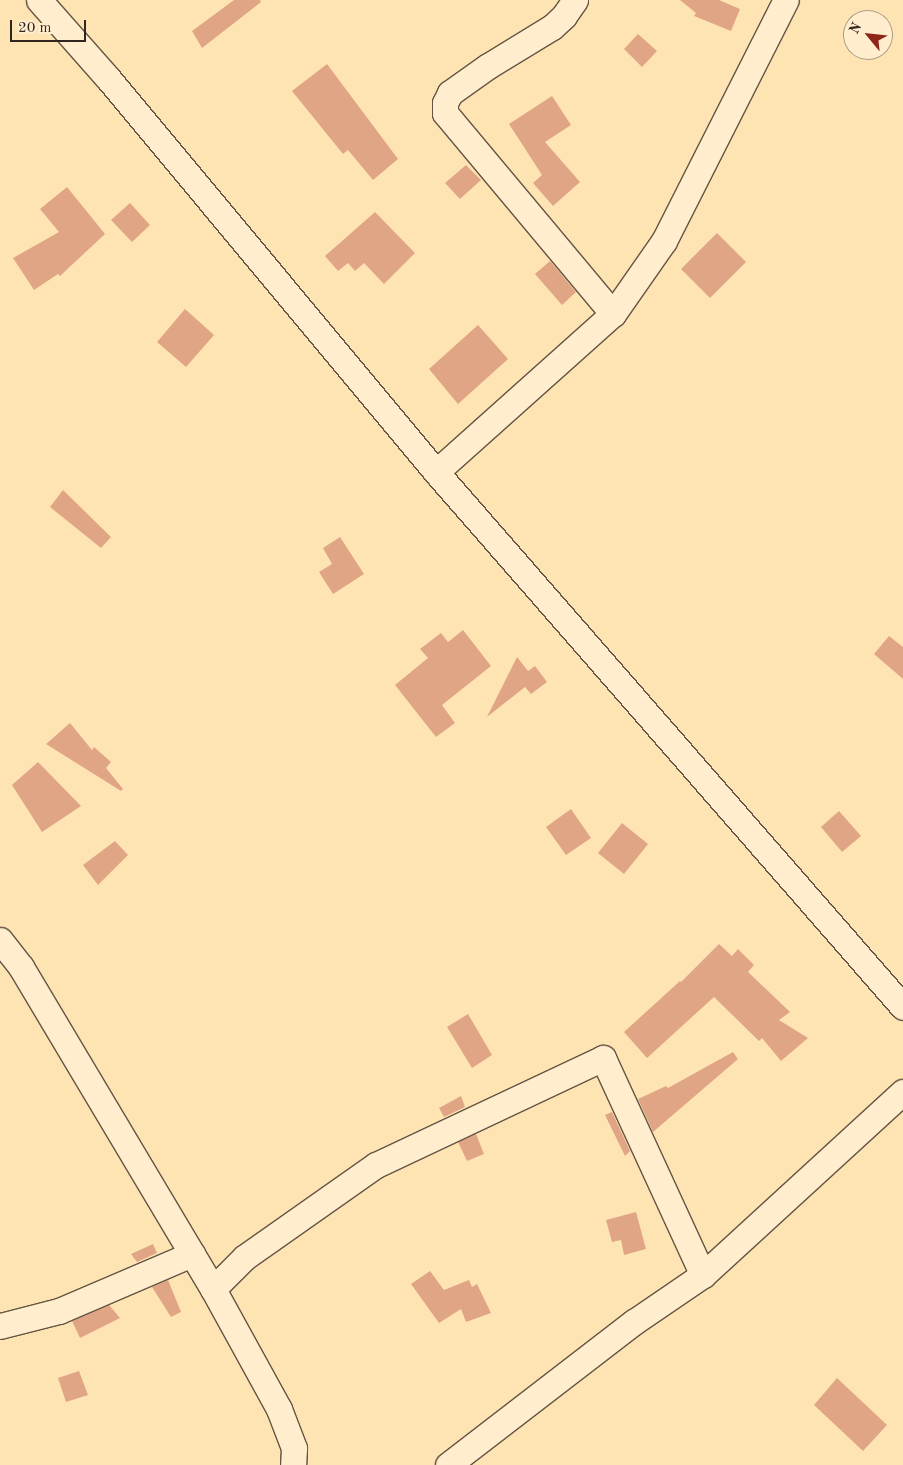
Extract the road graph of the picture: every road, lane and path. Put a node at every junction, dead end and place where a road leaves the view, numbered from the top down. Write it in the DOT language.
graph roads {
  1 [pos="39,0"];
  2 [pos="575,0"];
  3 [pos="786,0"];
  4 [pos="613,314"];
  5 [pos="436,472"];
  6 [pos="0,940"];
  7 [pos="903,1007"];
  8 [pos="903,1092"];
  9 [pos="192,1254"];
  10 [pos="703,1275"];
  11 [pos="213,1289"];
  12 [pos="0,1326"];
  13 [pos="294,1465"];
  14 [pos="448,1465"];
  1 -- 5 [label="street"];
  2 -- 4 [label="street"];
  3 -- 4 [label="street"];
  4 -- 5 [label="street"];
  5 -- 7 [label="street"];
  6 -- 9 [label="street"];
  8 -- 10 [label="street"];
  9 -- 11 [label="street"];
  9 -- 12 [label="street"];
  10 -- 11 [label="street"];
  10 -- 14 [label="street"];
  11 -- 13 [label="street"];
}
